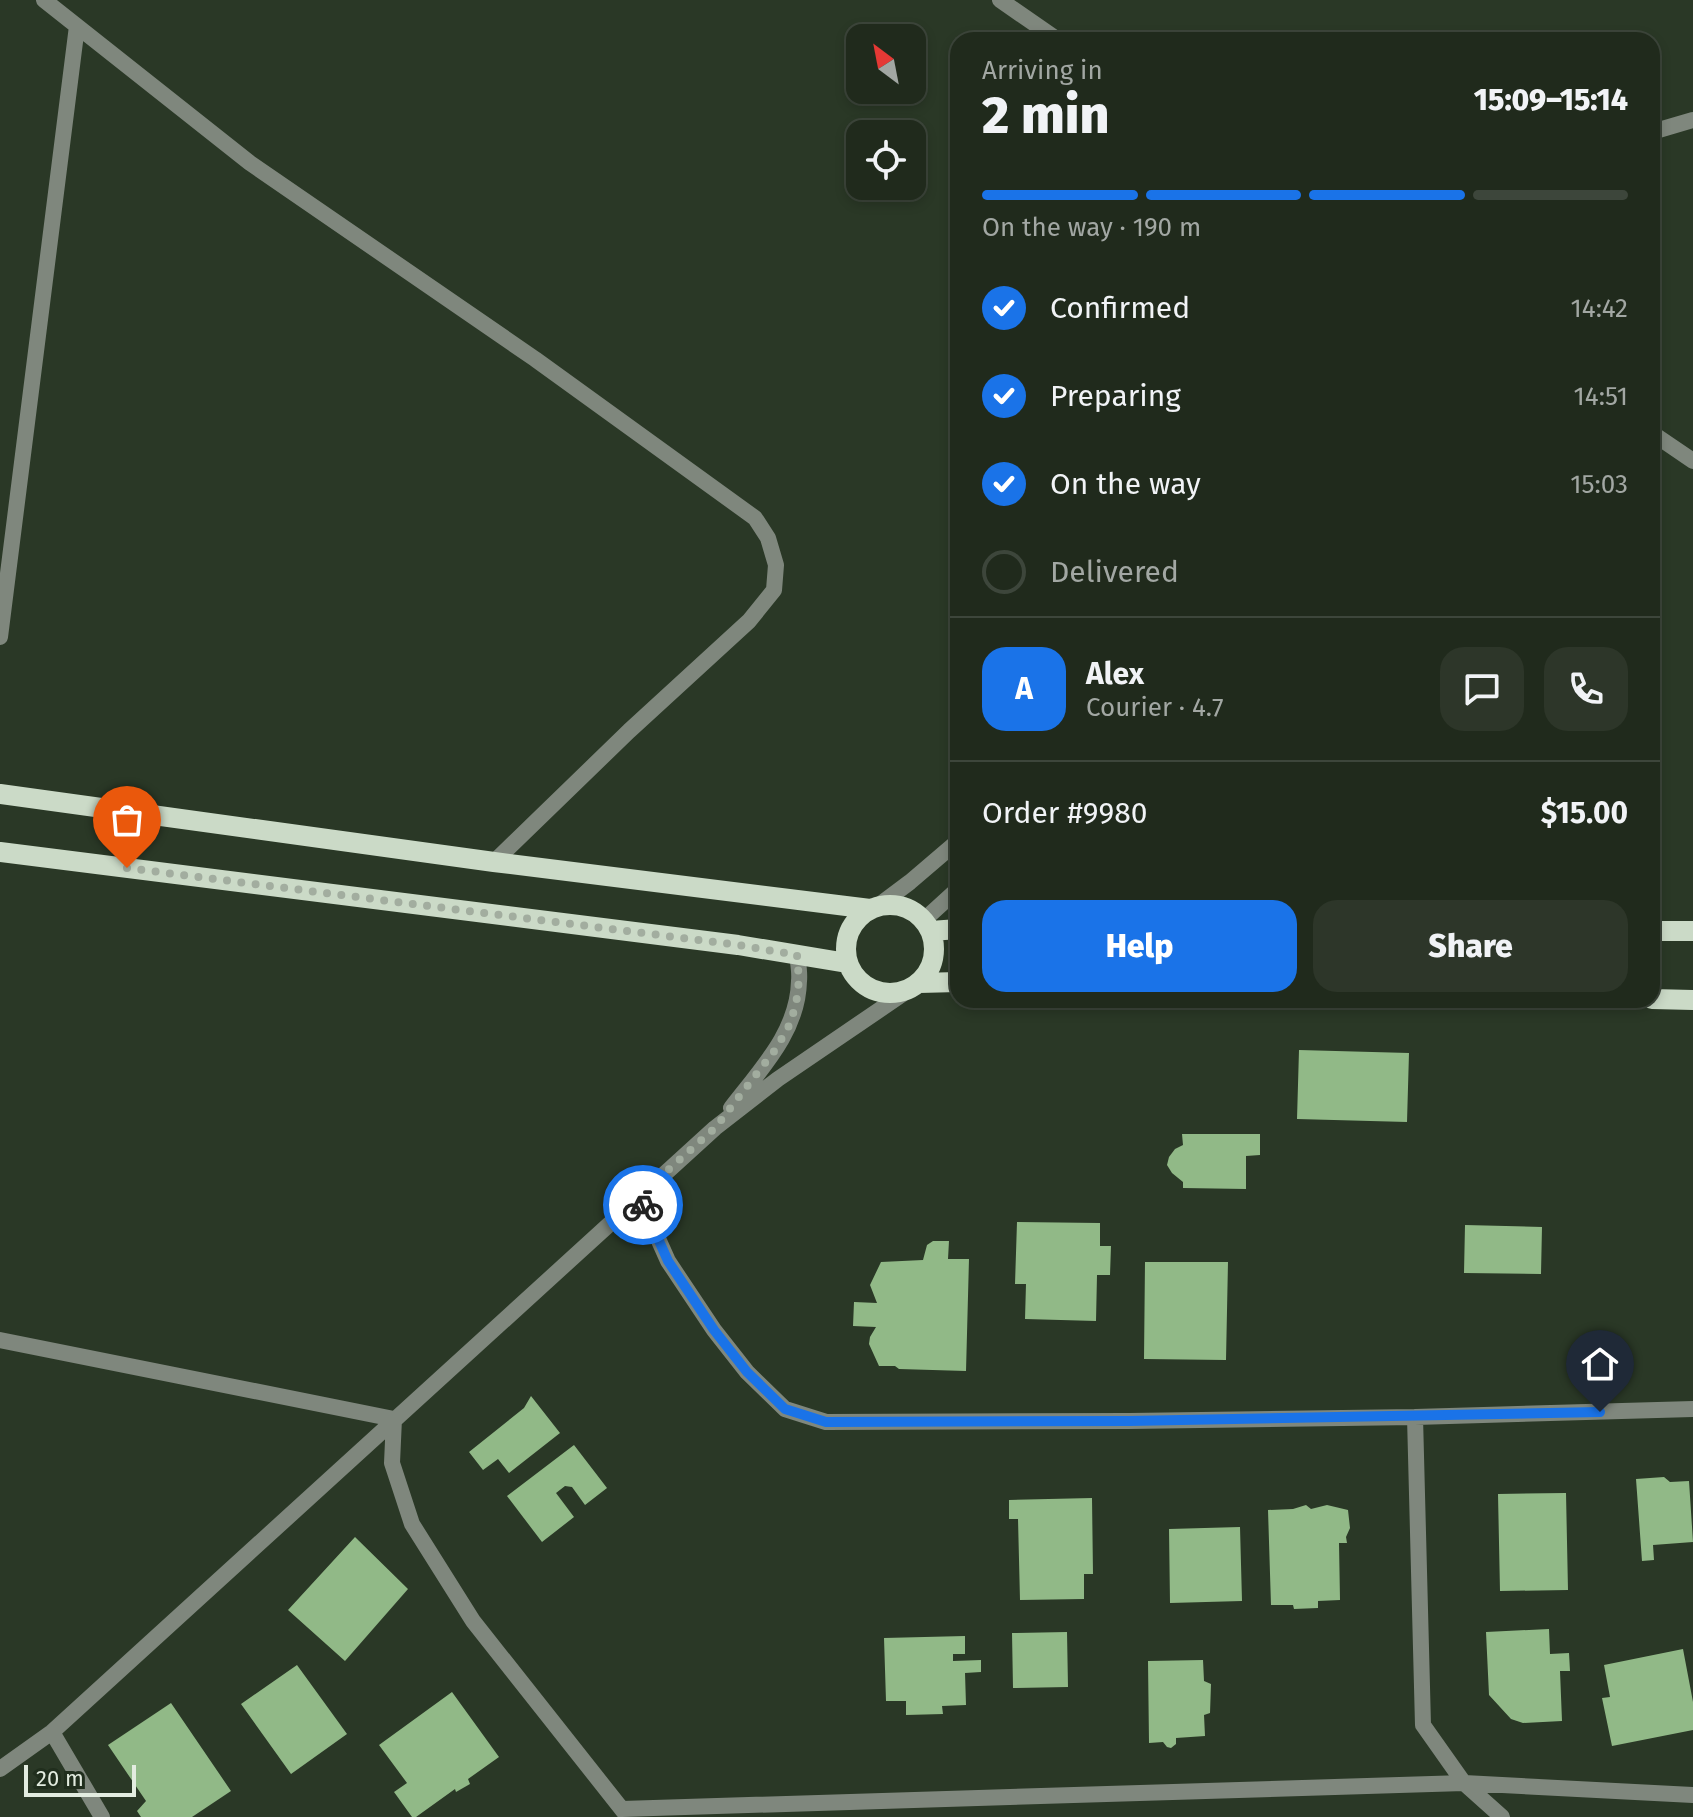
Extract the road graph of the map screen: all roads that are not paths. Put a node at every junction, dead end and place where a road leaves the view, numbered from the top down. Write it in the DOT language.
graph roads {
  1 [pos="44,0"];
  2 [pos="1000,0"];
  3 [pos="77,26"];
  4 [pos="1046,32"];
  5 [pos="1693,120"];
  6 [pos="1660,130"];
  7 [pos="1660,438"];
  8 [pos="1693,461"];
  9 [pos="0,637"];
  10 [pos="0,794"];
  11 [pos="950,848"];
  12 [pos="0,852"];
  13 [pos="494,862"];
  14 [pos="950,899"];
  15 [pos="874,908"];
  16 [pos="928,926"];
  17 [pos="950,928"];
  18 [pos="1660,931"];
  19 [pos="1693,931"];
  20 [pos="797,955"];
  21 [pos="847,963"];
  22 [pos="950,983"];
  23 [pos="914,986"];
  24 [pos="1660,999"];
  25 [pos="1693,1000"];
  26 [pos="715,1128"];
  27 [pos="639,1196"];
  28 [pos="0,1340"];
  29 [pos="1693,1409"];
  30 [pos="1415,1417"];
  31 [pos="394,1419"];
  32 [pos="52,1732"];
  33 [pos="0,1769"];
  34 [pos="1464,1783"];
  35 [pos="1693,1795"];
  36 [pos="625,1813"];
  37 [pos="102,1817"];
  38 [pos="1502,1817"];
  1 -- 3 [label="street"];
  2 -- 4 [label="street"];
  3 -- 9 [label="street"];
  3 -- 13 [label="street"];
  5 -- 6 [label="street"];
  7 -- 8 [label="street"];
  10 -- 13 [label="main road"];
  11 -- 15 [label="street"];
  12 -- 20 [label="main road"];
  13 -- 15 [label="main road"];
  14 -- 16 [label="street"];
  15 -- 16 [label="main road"];
  15 -- 21 [label="main road"];
  16 -- 17 [label="main road"];
  16 -- 23 [label="main road"];
  18 -- 19 [label="main road"];
  20 -- 21 [label="main road"];
  20 -- 26 [label="street"];
  21 -- 23 [label="main road"];
  22 -- 23 [label="main road"];
  23 -- 26 [label="street"];
  24 -- 25 [label="main road"];
  26 -- 27 [label="street"];
  27 -- 30 [label="street"];
  27 -- 31 [label="street"];
  28 -- 31 [label="street"];
  29 -- 30 [label="street"];
  30 -- 34 [label="street"];
  31 -- 32 [label="street"];
  31 -- 36 [label="street"];
  32 -- 33 [label="street"];
  32 -- 37 [label="street"];
  34 -- 35 [label="street"];
  34 -- 36 [label="street"];
  34 -- 38 [label="street"];
}
